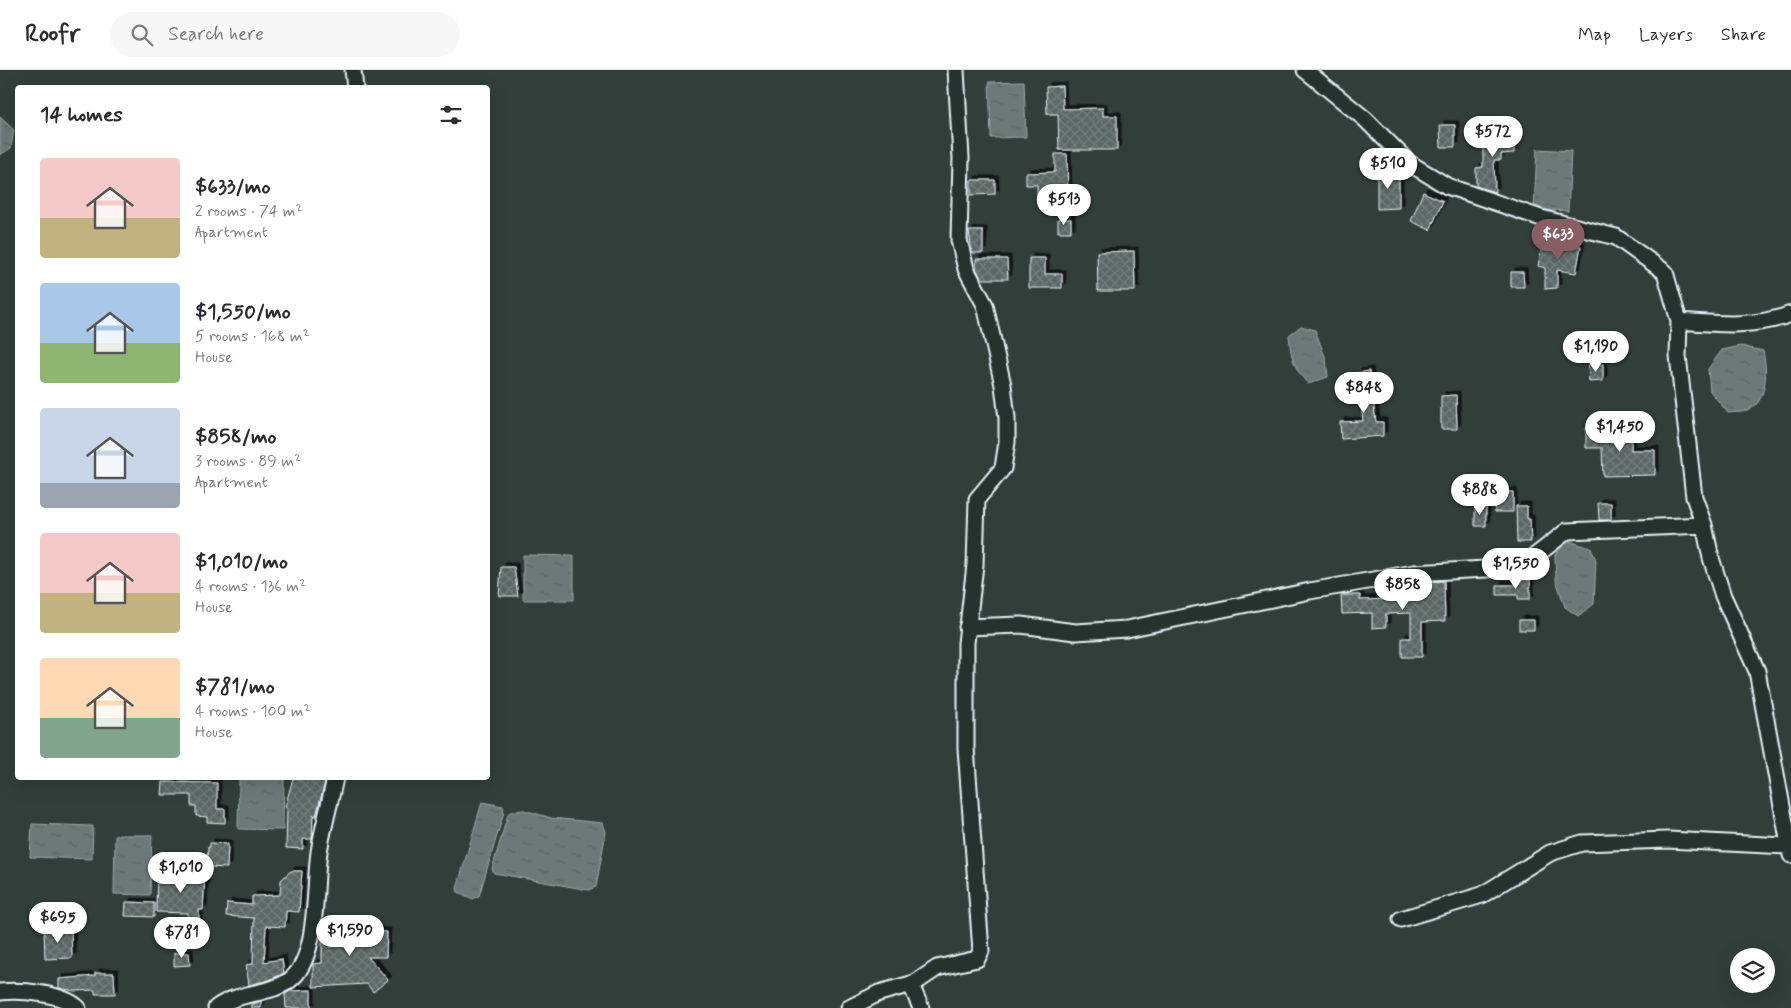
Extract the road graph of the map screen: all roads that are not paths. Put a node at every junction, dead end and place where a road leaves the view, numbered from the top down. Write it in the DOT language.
graph roads {
  1 [pos="353,70"];
  2 [pos="956,70"];
  3 [pos="1304,70"];
  4 [pos="355,85"];
  5 [pos="1791,314"];
  6 [pos="1679,321"];
  7 [pos="1704,525"];
  8 [pos="967,627"];
  9 [pos="335,780"];
  10 [pos="1789,851"];
  11 [pos="1401,919"];
  12 [pos="910,985"];
  13 [pos="0,992"];
  14 [pos="78,1008"];
  15 [pos="216,1008"];
  16 [pos="850,1008"];
  17 [pos="921,1008"];
  1 -- 4 [label="street"];
  2 -- 8 [label="street"];
  3 -- 6 [label="street"];
  5 -- 6 [label="street"];
  6 -- 7 [label="street"];
  7 -- 8 [label="street"];
  7 -- 10 [label="street"];
  8 -- 12 [label="street"];
  9 -- 15 [label="street"];
  10 -- 11 [label="street"];
  12 -- 16 [label="street"];
  12 -- 17 [label="street"];
  13 -- 14 [label="street"];
}
